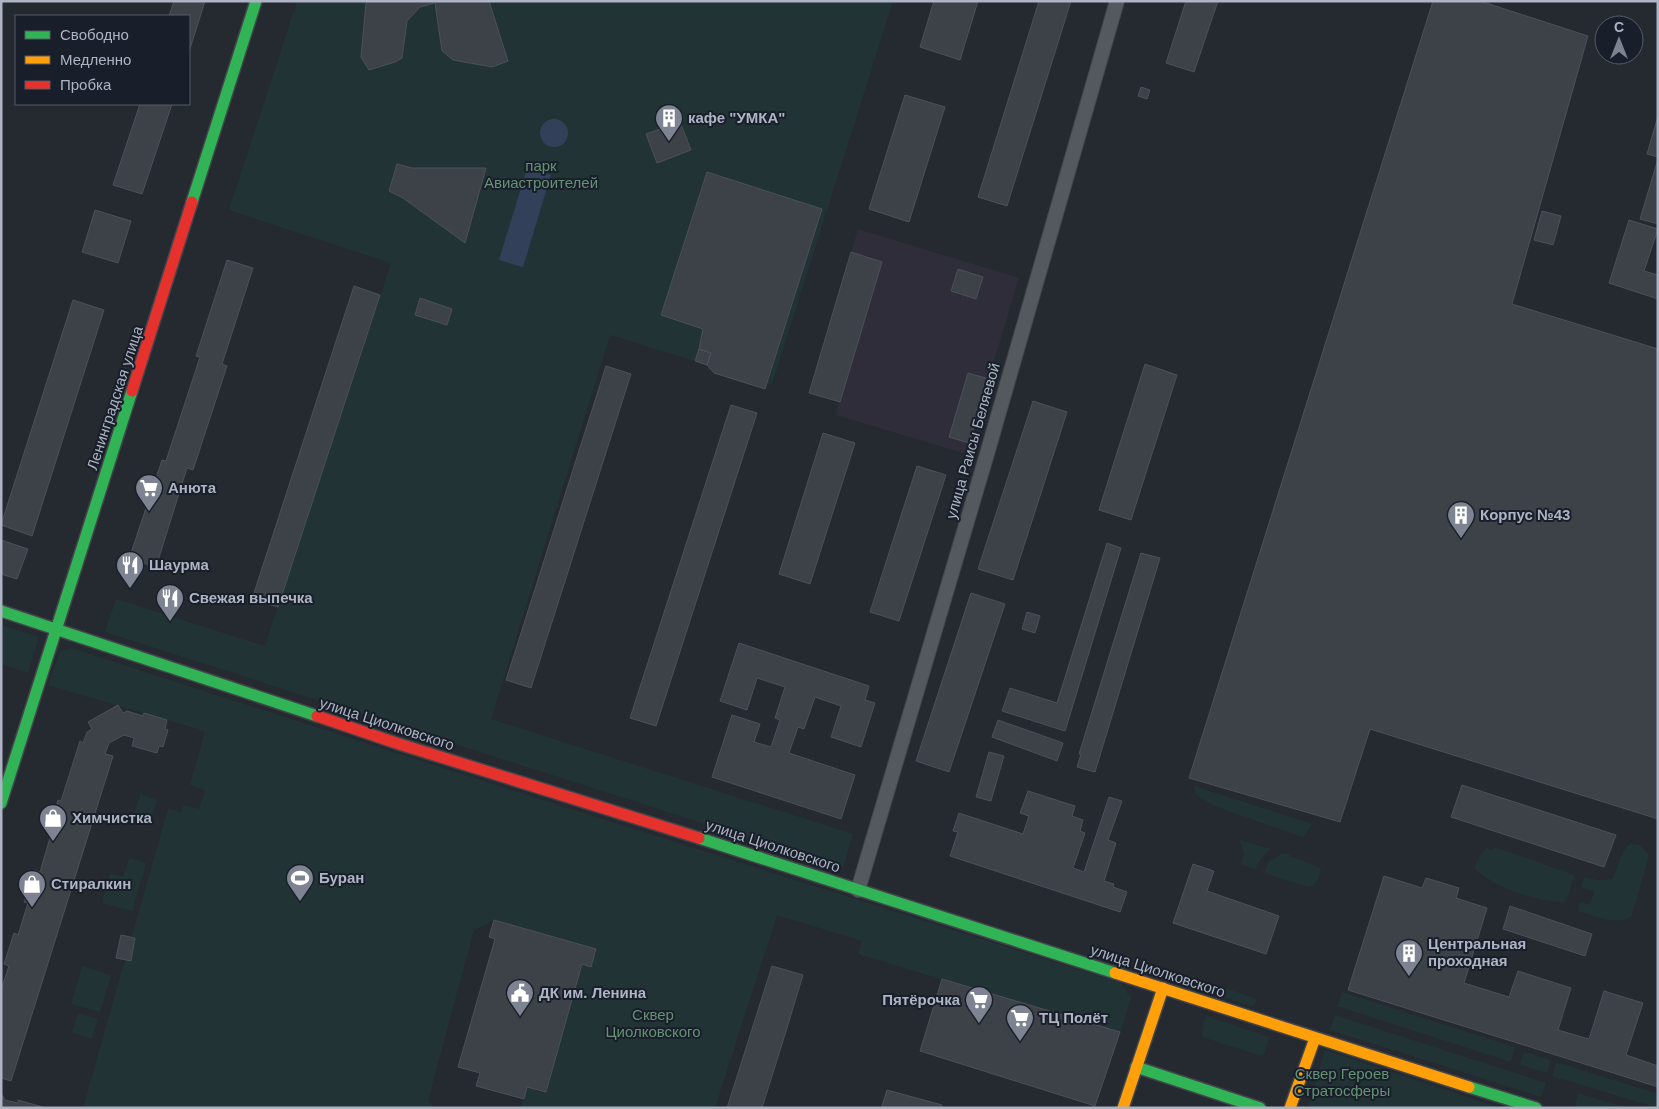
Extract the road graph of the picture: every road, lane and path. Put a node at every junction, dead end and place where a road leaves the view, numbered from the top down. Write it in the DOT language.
graph roads {
  1 [pos="256,1"];
  2 [pos="1117,1"];
  3 [pos="1,612"];
  4 [pos="56,630"];
  5 [pos="1,803"];
  6 [pos="858,890"];
  7 [pos="1163,988"];
  8 [pos="1315,1038"];
  9 [pos="1136,1068"];
  10 [pos="1123,1108"];
  11 [pos="1260,1108"];
  12 [pos="1290,1108"];
  13 [pos="1536,1108"];
  1 -- 4 [label="street, Ленинградская улица"];
  2 -- 6 [label="street, улица Раисы Беляевой"];
  3 -- 4 [label="street, улица Циолковского"];
  4 -- 5 [label="street, Ленинградская улица"];
  4 -- 6 [label="street, улица Циолковского"];
  6 -- 7 [label="street, улица Циолковского"];
  7 -- 8 [label="street, улица Циолковского"];
  7 -- 9 [label="street"];
  8 -- 12 [label="street"];
  8 -- 13 [label="street, улица Циолковского"];
  9 -- 10 [label="street"];
  9 -- 11 [label="street"];
}
